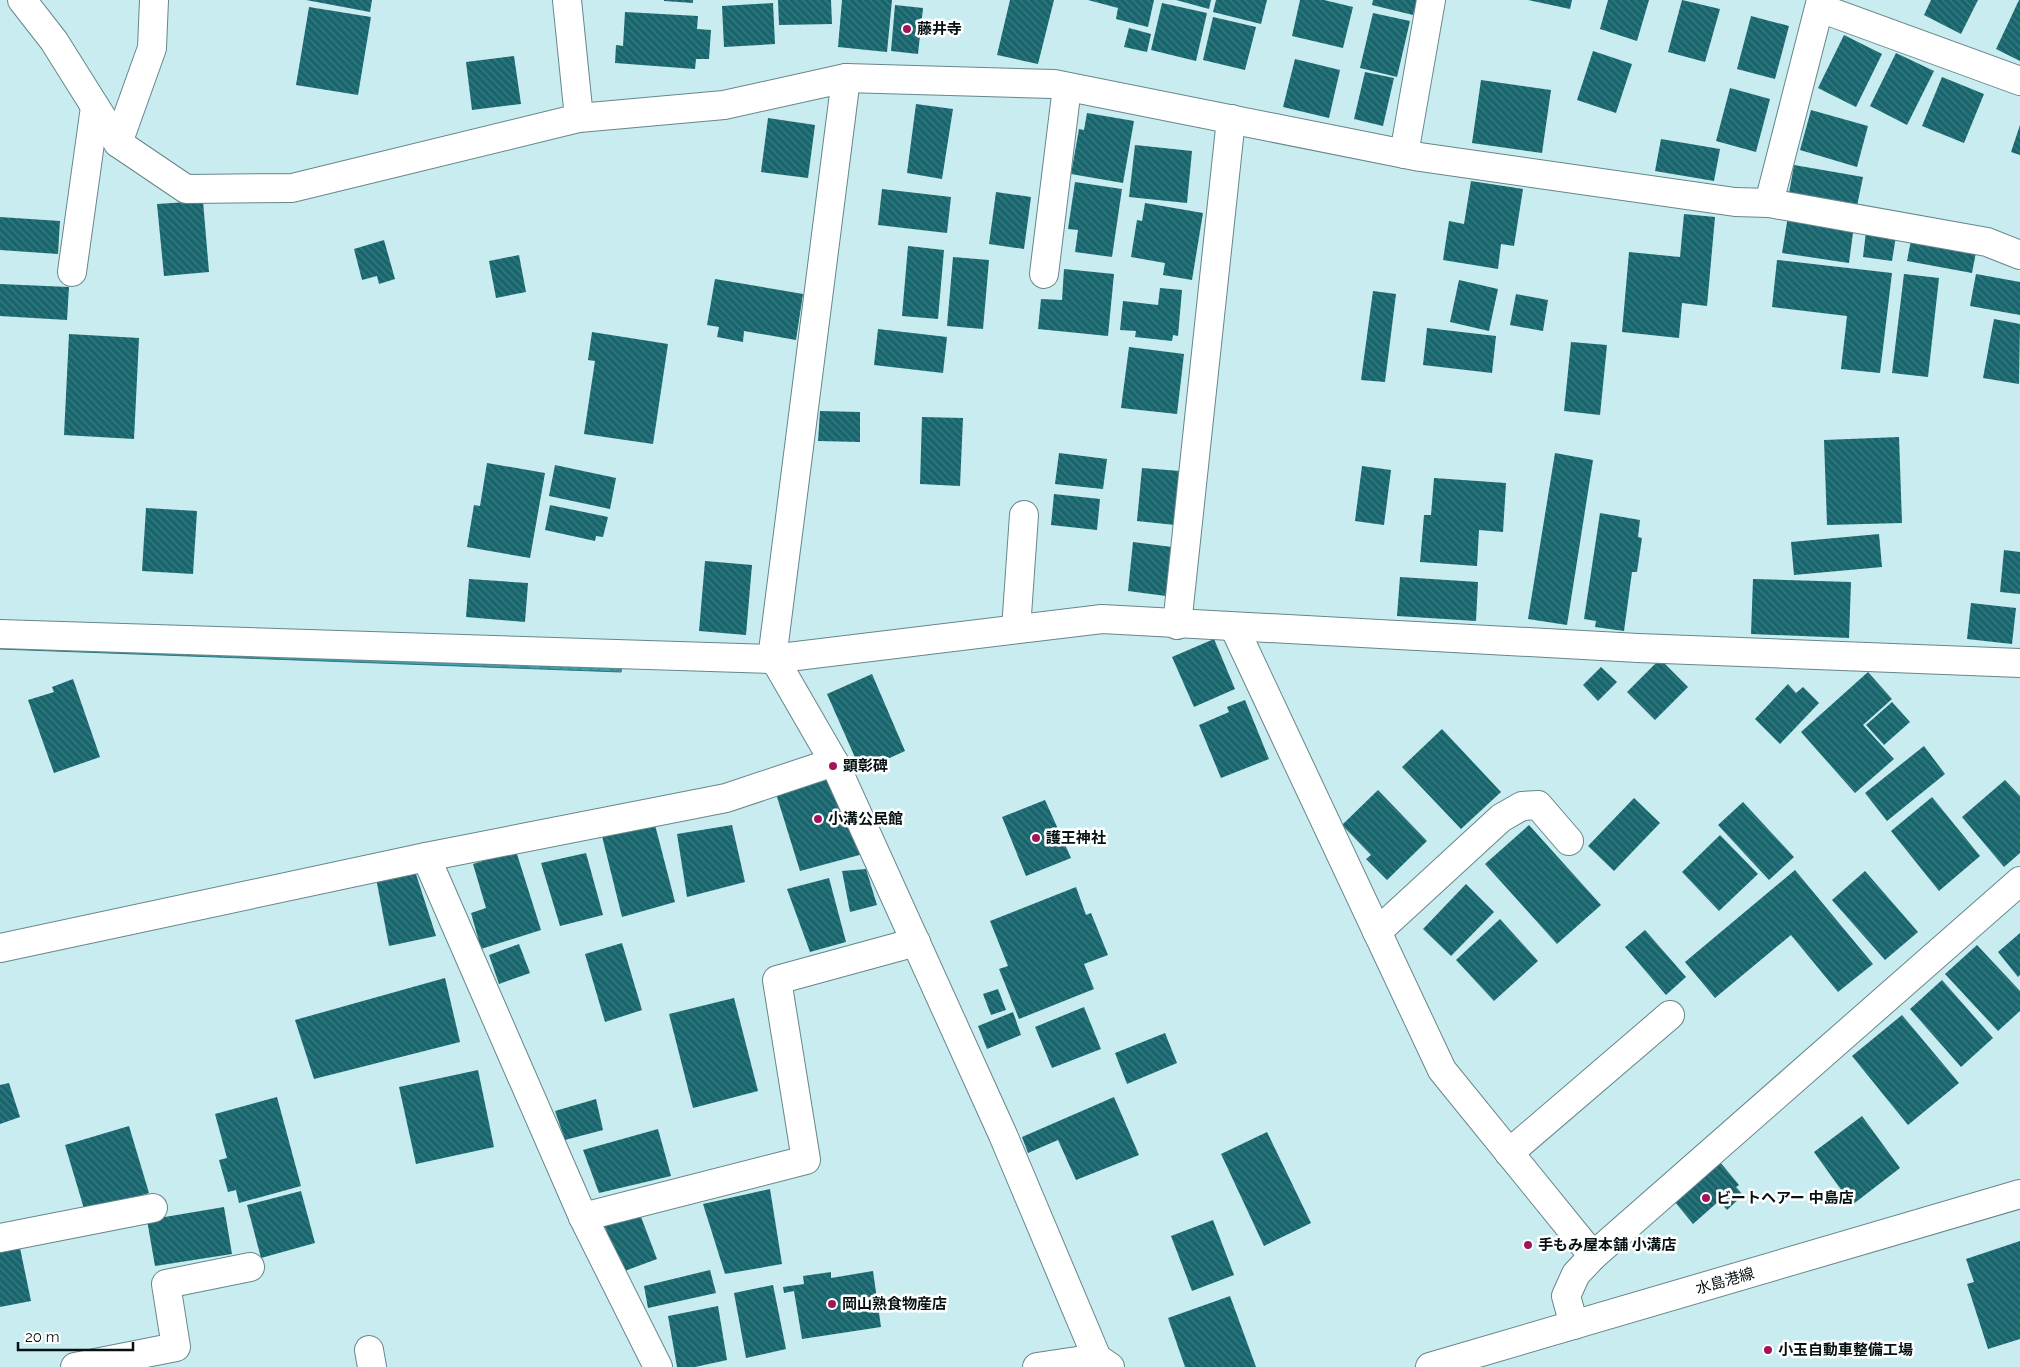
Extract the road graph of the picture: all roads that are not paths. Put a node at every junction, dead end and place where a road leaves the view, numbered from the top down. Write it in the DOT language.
graph roads {
  1 [pos="22,0"];
  2 [pos="154,0"];
  3 [pos="567,0"];
  4 [pos="1431,0"];
  5 [pos="1820,4"];
  6 [pos="846,78"];
  7 [pos="2020,81"];
  8 [pos="1067,87"];
  9 [pos="95,107"];
  10 [pos="578,118"];
  11 [pos="1231,120"];
  12 [pos="118,143"];
  13 [pos="1404,154"];
  14 [pos="1769,203"];
  15 [pos="2020,254"];
  16 [pos="72,272"];
  17 [pos="1044,274"];
  18 [pos="1024,515"];
  19 [pos="1177,625"];
  20 [pos="1234,627"];
  21 [pos="1016,629"];
  22 [pos="0,634"];
  23 [pos="772,659"];
  24 [pos="2020,663"];
  25 [pos="834,762"];
  26 [pos="1569,841"];
  27 [pos="426,857"];
  28 [pos="2020,881"];
  29 [pos="1377,932"];
  30 [pos="916,942"];
  31 [pos="0,948"];
  32 [pos="1670,1015"];
  33 [pos="1510,1153"];
  34 [pos="2020,1194"];
  35 [pos="153,1208"];
  36 [pos="583,1217"];
  37 [pos="0,1238"];
  38 [pos="1593,1256"];
  39 [pos="250,1267"];
  40 [pos="1574,1325"];
  41 [pos="1104,1363"];
  42 [pos="76,1367"];
  43 [pos="658,1367"];
  44 [pos="1037,1367"];
  45 [pos="1430,1367"];
  1 -- 9 [label="street"];
  2 -- 12 [label="street"];
  3 -- 10 [label="street"];
  4 -- 13 [label="street"];
  5 -- 7 [label="street"];
  5 -- 14 [label="street"];
  6 -- 8 [label="street"];
  6 -- 10 [label="street"];
  6 -- 23 [label="street"];
  8 -- 11 [label="street"];
  8 -- 17 [label="street"];
  9 -- 12 [label="street"];
  9 -- 16 [label="street"];
  10 -- 12 [label="street"];
  11 -- 13 [label="street"];
  11 -- 19 [label="street"];
  13 -- 14 [label="street"];
  14 -- 15 [label="street"];
  18 -- 21 [label="street"];
  19 -- 20 [label="street"];
  19 -- 21 [label="street"];
  20 -- 24 [label="street"];
  20 -- 29 [label="street"];
  21 -- 23 [label="street"];
  22 -- 23 [label="street"];
  23 -- 25 [label="street"];
  25 -- 27 [label="street"];
  25 -- 30 [label="street"];
  26 -- 29 [label="street"];
  27 -- 31 [label="street"];
  27 -- 36 [label="street"];
  28 -- 38 [label="street"];
  29 -- 33 [label="street"];
  30 -- 36 [label="street"];
  30 -- 41 [label="street"];
  32 -- 33 [label="street"];
  33 -- 38 [label="street"];
  34 -- 40 [label="street, 水島港線"];
  35 -- 37 [label="street"];
  36 -- 43 [label="street"];
  38 -- 40 [label="street"];
  39 -- 42 [label="street"];
  40 -- 45 [label="street, 水島港線"];
  41 -- 44 [label="street"];
}
